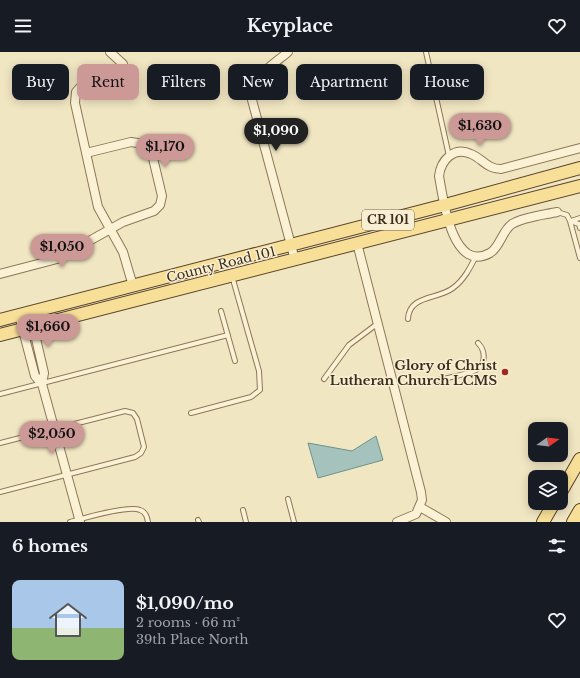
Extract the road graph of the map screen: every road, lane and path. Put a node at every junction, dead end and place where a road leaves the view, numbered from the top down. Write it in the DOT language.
graph roads {
  1 [pos="110,52"];
  2 [pos="288,52"];
  3 [pos="426,52"];
  4 [pos="123,64"];
  5 [pos="77,91"];
  6 [pos="580,148"];
  7 [pos="86,153"];
  8 [pos="449,156"];
  9 [pos="580,168"];
  10 [pos="580,186"];
  11 [pos="445,205"];
  12 [pos="556,212"];
  13 [pos="580,218"];
  14 [pos="449,220"];
  15 [pos="570,221"];
  16 [pos="580,228"];
  17 [pos="110,229"];
  18 [pos="357,243"];
  19 [pos="292,245"];
  20 [pos="476,256"];
  21 [pos="580,258"];
  22 [pos="295,260"];
  23 [pos="0,274"];
  24 [pos="232,276"];
  25 [pos="133,286"];
  26 [pos="221,311"];
  27 [pos="25,314"];
  28 [pos="408,319"];
  29 [pos="0,320"];
  30 [pos="377,324"];
  31 [pos="28,328"];
  32 [pos="0,335"];
  33 [pos="228,335"];
  34 [pos="478,343"];
  35 [pos="235,362"];
  36 [pos="324,378"];
  37 [pos="424,383"];
  38 [pos="42,384"];
  39 [pos="0,394"];
  40 [pos="191,413"];
  41 [pos="55,428"];
  42 [pos="0,443"];
  43 [pos="580,459"];
  44 [pos="68,474"];
  45 [pos="568,480"];
  46 [pos="0,492"];
  47 [pos="288,499"];
  48 [pos="419,508"];
  49 [pos="243,510"];
  50 [pos="550,510"];
  51 [pos="580,510"];
  52 [pos="80,521"];
  53 [pos="70,522"];
  54 [pos="148,522"];
  55 [pos="246,522"];
  56 [pos="294,522"];
  57 [pos="397,522"];
  58 [pos="446,522"];
  59 [pos="544,522"];
  60 [pos="573,522"];
  1 -- 4 [label="street"];
  2 -- 19 [label="street"];
  3 -- 8 [label="lane"];
  5 -- 7 [label="street"];
  6 -- 8 [label="street"];
  7 -- 17 [label="street"];
  7 -- 17 [label="street"];
  8 -- 11 [label="street"];
  9 -- 11 [label="main road, County Road 101 / CR 101"];
  10 -- 14 [label="main road, County Road 101 / CR 101"];
  11 -- 14 [label="street"];
  11 -- 19 [label="main road, County Road 101 / CR 101"];
  12 -- 15 [label="lane"];
  12 -- 20 [label="street"];
  13 -- 15 [label="lane"];
  14 -- 18 [label="main road, County Road 101 / CR 101"];
  14 -- 20 [label="street"];
  15 -- 16 [label="lane"];
  15 -- 21 [label="lane"];
  17 -- 23 [label="street"];
  17 -- 25 [label="street"];
  18 -- 22 [label="main road, County Road 101 / CR 101"];
  18 -- 30 [label="street"];
  19 -- 22 [label="street"];
  19 -- 25 [label="main road, County Road 101 / CR 101"];
  20 -- 28 [label="lane"];
  22 -- 24 [label="main road, County Road 101 / CR 101"];
  24 -- 31 [label="main road, County Road 101 / CR 101"];
  24 -- 40 [label="lane"];
  25 -- 27 [label="main road, County Road 101 / CR 101"];
  26 -- 33 [label="lane"];
  27 -- 29 [label="main road, County Road 101 / CR 101"];
  27 -- 31 [label="street"];
  30 -- 36 [label="lane"];
  30 -- 48 [label="street"];
  31 -- 32 [label="main road, County Road 101 / CR 101"];
  31 -- 38 [label="street"];
  33 -- 35 [label="lane"];
  33 -- 38 [label="lane"];
  34 -- 37 [label="lane"];
  38 -- 39 [label="lane"];
  38 -- 41 [label="street"];
  41 -- 42 [label="lane"];
  41 -- 44 [label="street"];
  41 -- 44 [label="lane"];
  43 -- 45 [label="main road"];
  44 -- 46 [label="lane"];
  44 -- 52 [label="street"];
  47 -- 56 [label="lane"];
  48 -- 57 [label="street"];
  48 -- 58 [label="street"];
  49 -- 55 [label="lane"];
  50 -- 59 [label="main road"];
  51 -- 60 [label="main road"];
  52 -- 53 [label="lane"];
  52 -- 54 [label="lane"];
}
